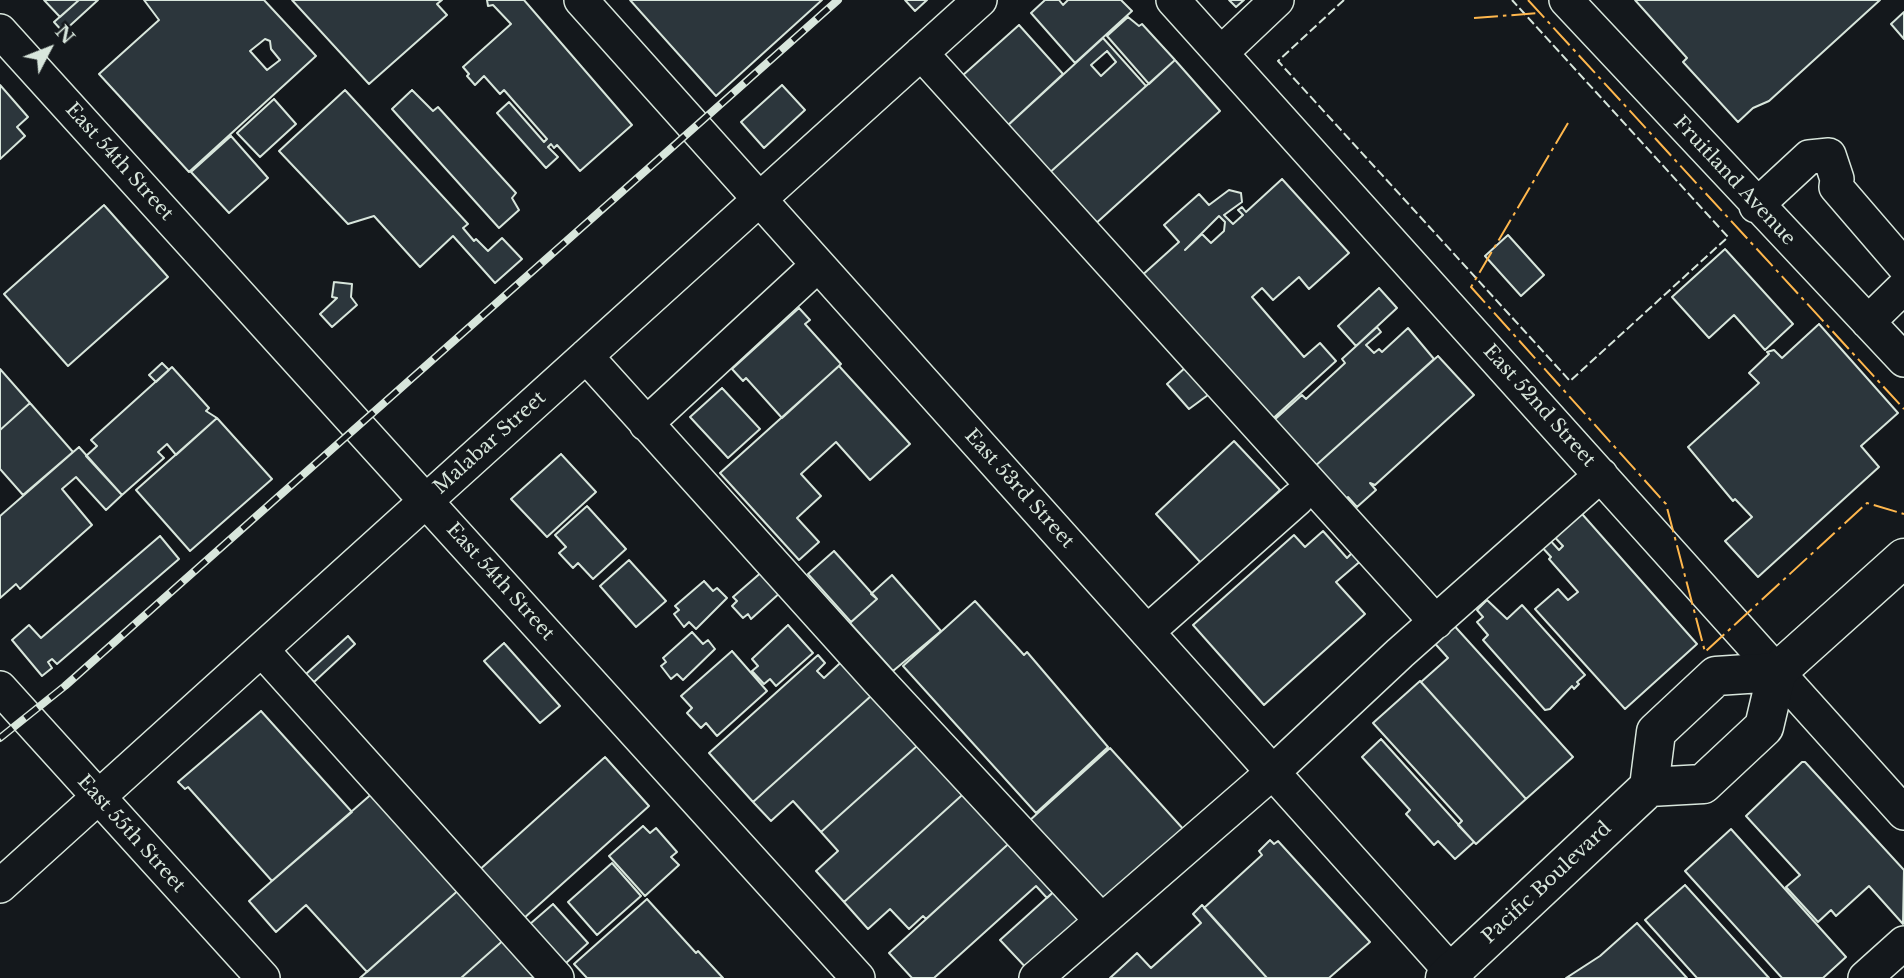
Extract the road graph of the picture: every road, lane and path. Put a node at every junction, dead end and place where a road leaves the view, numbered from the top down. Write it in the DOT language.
graph roads {
  1 [pos="581,0"];
  2 [pos="980,0"];
  3 [pos="1173,0"];
  4 [pos="1277,0"];
  5 [pos="1566,0"];
  6 [pos="0,31"];
  7 [pos="921,53"];
  8 [pos="1221,53"];
  9 [pos="760,199"];
  10 [pos="1756,206"];
  11 [pos="818,265"];
  12 [pos="1904,266"];
  13 [pos="1904,287"];
  14 [pos="1868,322"];
  15 [pos="586,356"];
  16 [pos="1904,360"];
  17 [pos="646,424"];
  18 [pos="1601,475"];
  19 [pos="1297,499"];
  20 [pos="426,500"];
  21 [pos="1904,558"];
  22 [pos="1436,622"];
  23 [pos="1147,632"];
  24 [pos="262,650"];
  25 [pos="1777,672"];
  26 [pos="0,688"];
  27 [pos="1273,772"];
  28 [pos="1649,787"];
  29 [pos="98,798"];
  30 [pos="1904,813"];
  31 [pos="0,886"];
  32 [pos="1101,920"];
  33 [pos="1904,943"];
  34 [pos="1451,976"];
  35 [pos="263,978"];
  36 [pos="556,978"];
  37 [pos="859,978"];
  38 [pos="1036,978"];
  39 [pos="1865,978"];
  1 -- 9 [label="street, East 53rd Street"];
  2 -- 7 [label="street, Malabar Street"];
  3 -- 8 [label="street, East 52nd Street"];
  4 -- 8 [label="street"];
  5 -- 10 [label="street, Fruitland Avenue"];
  6 -- 20 [label="street, East 54th Street"];
  7 -- 9 [label="street, Malabar Street"];
  7 -- 22 [label="street"];
  8 -- 18 [label="street, East 52nd Street"];
  9 -- 11 [label="street, East 53rd Street"];
  9 -- 15 [label="street, Malabar Street"];
  10 -- 12 [label="street"];
  10 -- 14 [label="street, Fruitland Avenue"];
  11 -- 17 [label="street"];
  11 -- 23 [label="street, East 53rd Street"];
  13 -- 14 [label="street"];
  14 -- 16 [label="street, Fruitland Avenue"];
  15 -- 17 [label="street"];
  15 -- 20 [label="street, Malabar Street"];
  17 -- 32 [label="street"];
  18 -- 22 [label="street"];
  18 -- 25 [label="street, East 52nd Street"];
  19 -- 23 [label="street"];
  20 -- 24 [label="street, Malabar Street"];
  20 -- 37 [label="street, East 54th Street"];
  21 -- 25 [label="main road"];
  22 -- 27 [label="street"];
  23 -- 27 [label="street, East 53rd Street"];
  24 -- 29 [label="street, Malabar Street"];
  24 -- 36 [label="street"];
  25 -- 28 [label="main road"];
  25 -- 28 [label="main road"];
  25 -- 30 [label="street, East 52nd Street"];
  26 -- 29 [label="street, East 55th Street"];
  27 -- 32 [label="street"];
  27 -- 34 [label="street, East 53rd Street"];
  28 -- 34 [label="main road, Pacific Boulevard"];
  29 -- 31 [label="street, Malabar Street"];
  29 -- 35 [label="street, East 55th Street"];
  32 -- 38 [label="street"];
  33 -- 39 [label="street"];
}
